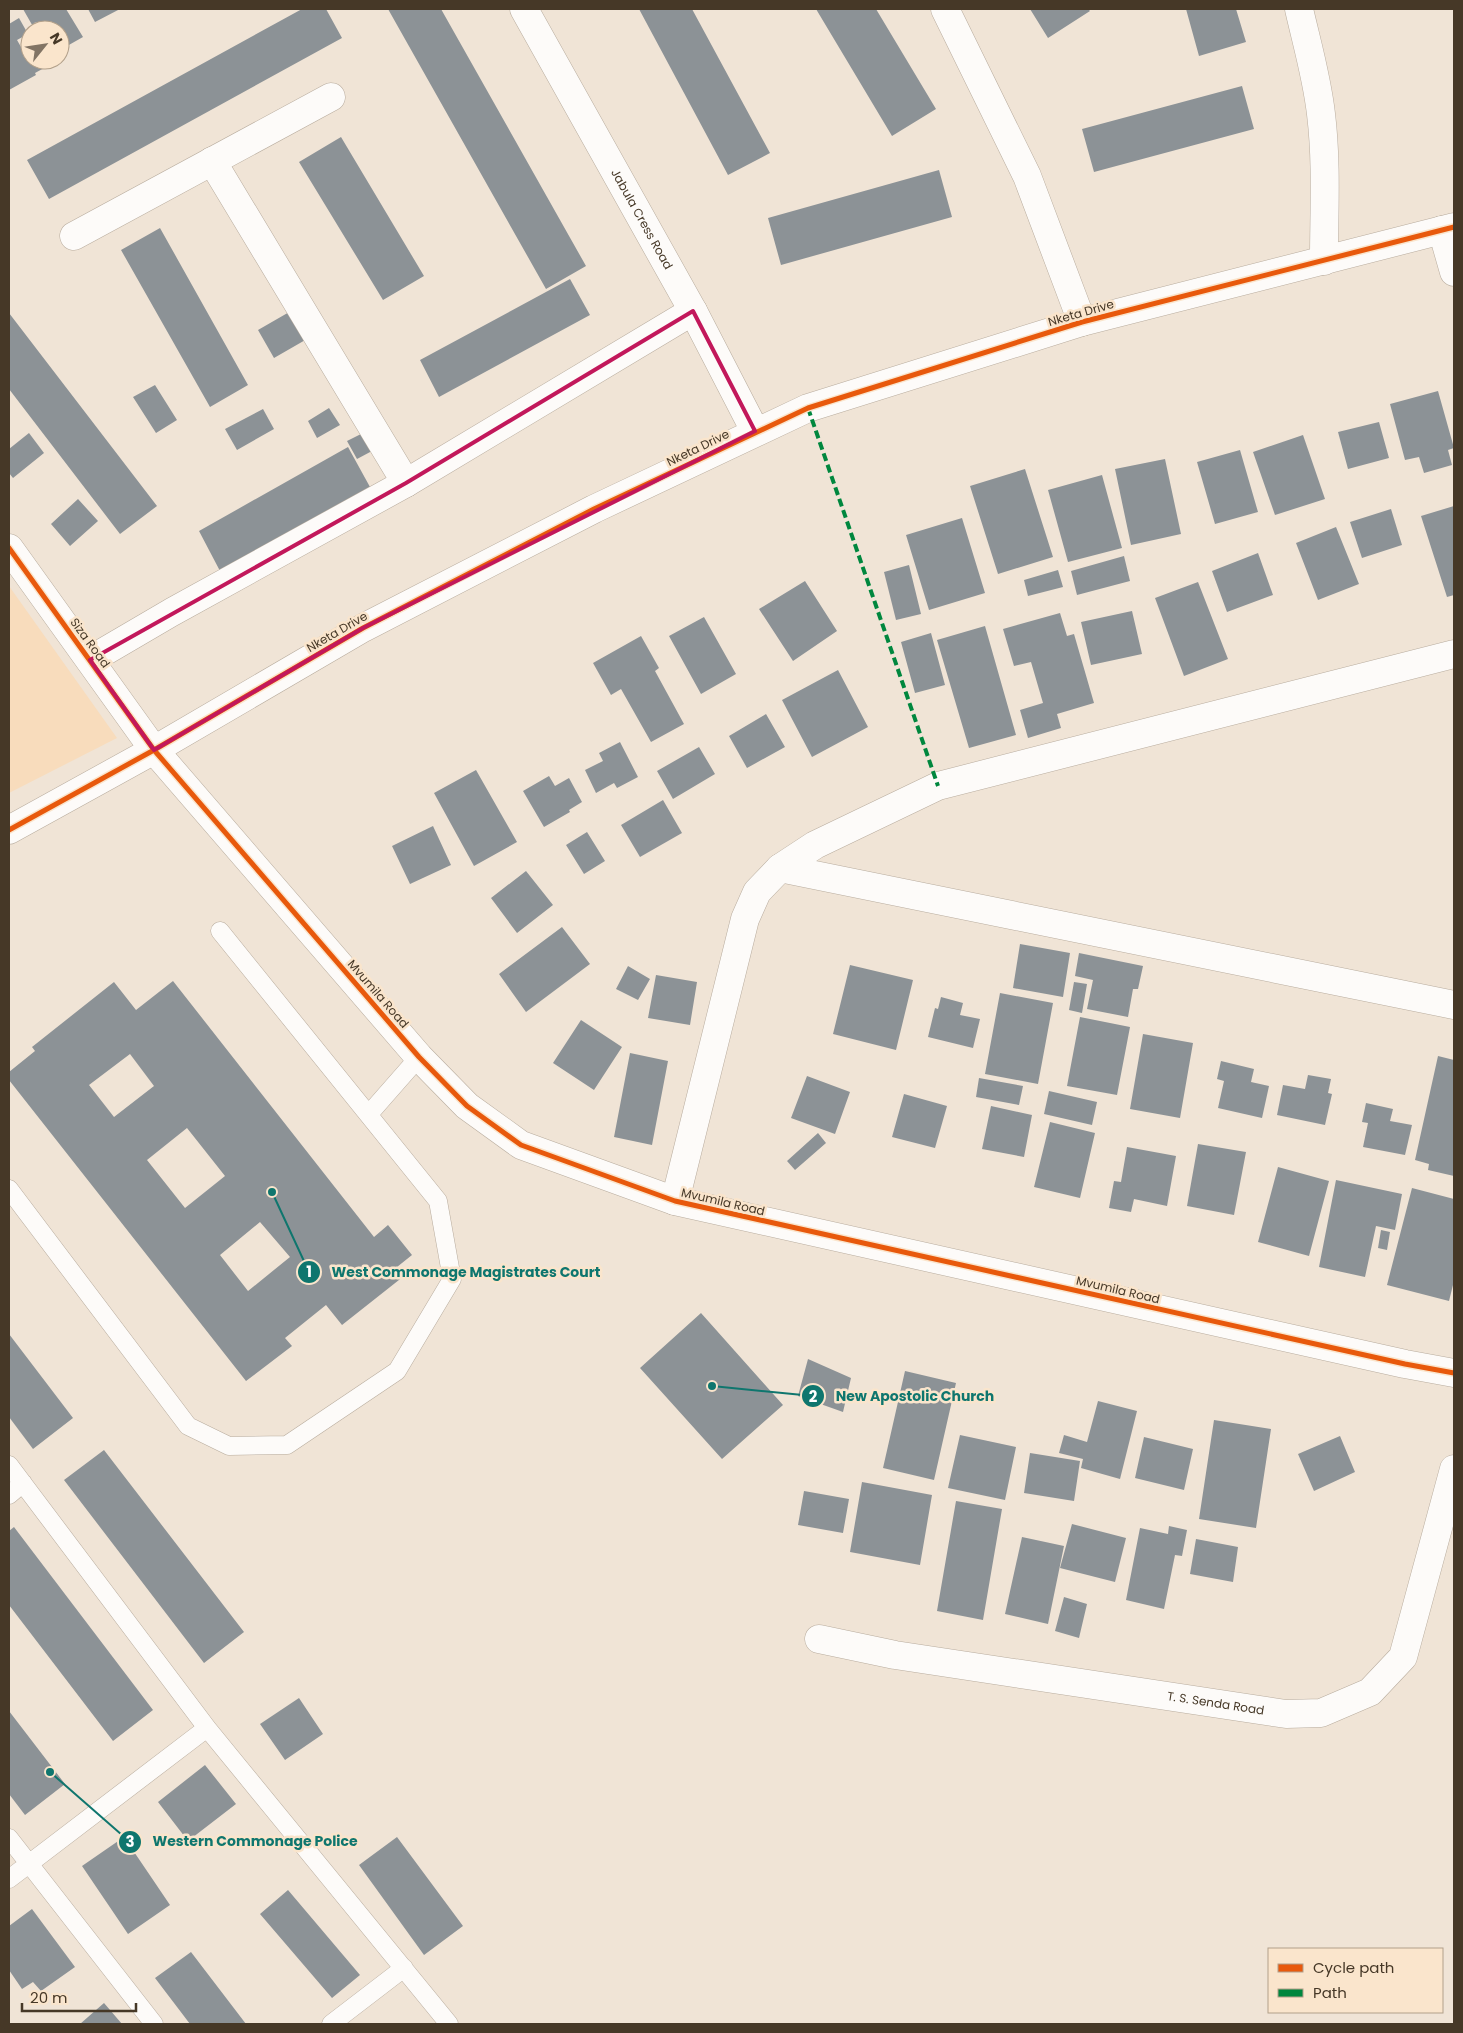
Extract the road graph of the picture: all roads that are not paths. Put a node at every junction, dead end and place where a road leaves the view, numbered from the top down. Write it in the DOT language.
graph roads {
  1 [pos="524,9"];
  2 [pos="945,9"];
  3 [pos="1298,9"];
  4 [pos="331,97"];
  5 [pos="212,161"];
  6 [pos="1448,228"];
  7 [pos="74,236"];
  8 [pos="1324,261"];
  9 [pos="1454,272"];
  10 [pos="693,311"];
  11 [pos="1082,322"];
  12 [pos="755,431"];
  13 [pos="406,483"];
  14 [pos="9,548"];
  15 [pos="1454,654"];
  16 [pos="90,660"];
  17 [pos="154,750"];
  18 [pos="9,830"];
  19 [pos="780,868"];
  20 [pos="220,930"];
  21 [pos="1454,1005"];
  22 [pos="419,1057"];
  23 [pos="368,1114"];
  24 [pos="9,1190"];
  25 [pos="675,1201"];
  26 [pos="1454,1373"];
  27 [pos="9,1465"];
  28 [pos="1454,1469"];
  29 [pos="23,1483"];
  30 [pos="9,1495"];
  31 [pos="819,1639"];
  32 [pos="207,1728"];
  33 [pos="9,1838"];
  34 [pos="30,1864"];
  35 [pos="9,1880"];
  36 [pos="404,1968"];
  37 [pos="154,2024"];
  38 [pos="331,2024"];
  39 [pos="449,2024"];
  1 -- 10 [label="street, Jabula Cress Road"];
  2 -- 11 [label="street"];
  3 -- 8 [label="street"];
  4 -- 5 [label="street"];
  5 -- 7 [label="street"];
  5 -- 13 [label="street"];
  6 -- 8 [label="street, Nketa Drive"];
  6 -- 9 [label="street"];
  8 -- 11 [label="street, Nketa Drive"];
  10 -- 12 [label="street, Jabula Cress Road"];
  10 -- 13 [label="street"];
  11 -- 12 [label="street, Nketa Drive"];
  12 -- 17 [label="street, Nketa Drive"];
  13 -- 16 [label="street"];
  14 -- 16 [label="street, Siza Road"];
  15 -- 19 [label="street"];
  16 -- 17 [label="street, Siza Road"];
  17 -- 18 [label="street, Nketa Drive"];
  17 -- 22 [label="street, Mvumila Road"];
  19 -- 21 [label="street"];
  19 -- 25 [label="street"];
  20 -- 23 [label="lane"];
  22 -- 23 [label="lane"];
  22 -- 25 [label="street, Mvumila Road"];
  23 -- 24 [label="lane"];
  25 -- 26 [label="street, Mvumila Road"];
  27 -- 29 [label="lane"];
  28 -- 31 [label="street, T. S. Senda Road"];
  29 -- 30 [label="lane"];
  29 -- 32 [label="lane"];
  32 -- 34 [label="lane"];
  32 -- 36 [label="lane"];
  33 -- 34 [label="lane"];
  34 -- 35 [label="lane"];
  34 -- 37 [label="lane"];
  36 -- 38 [label="lane"];
  36 -- 39 [label="lane"];
}
